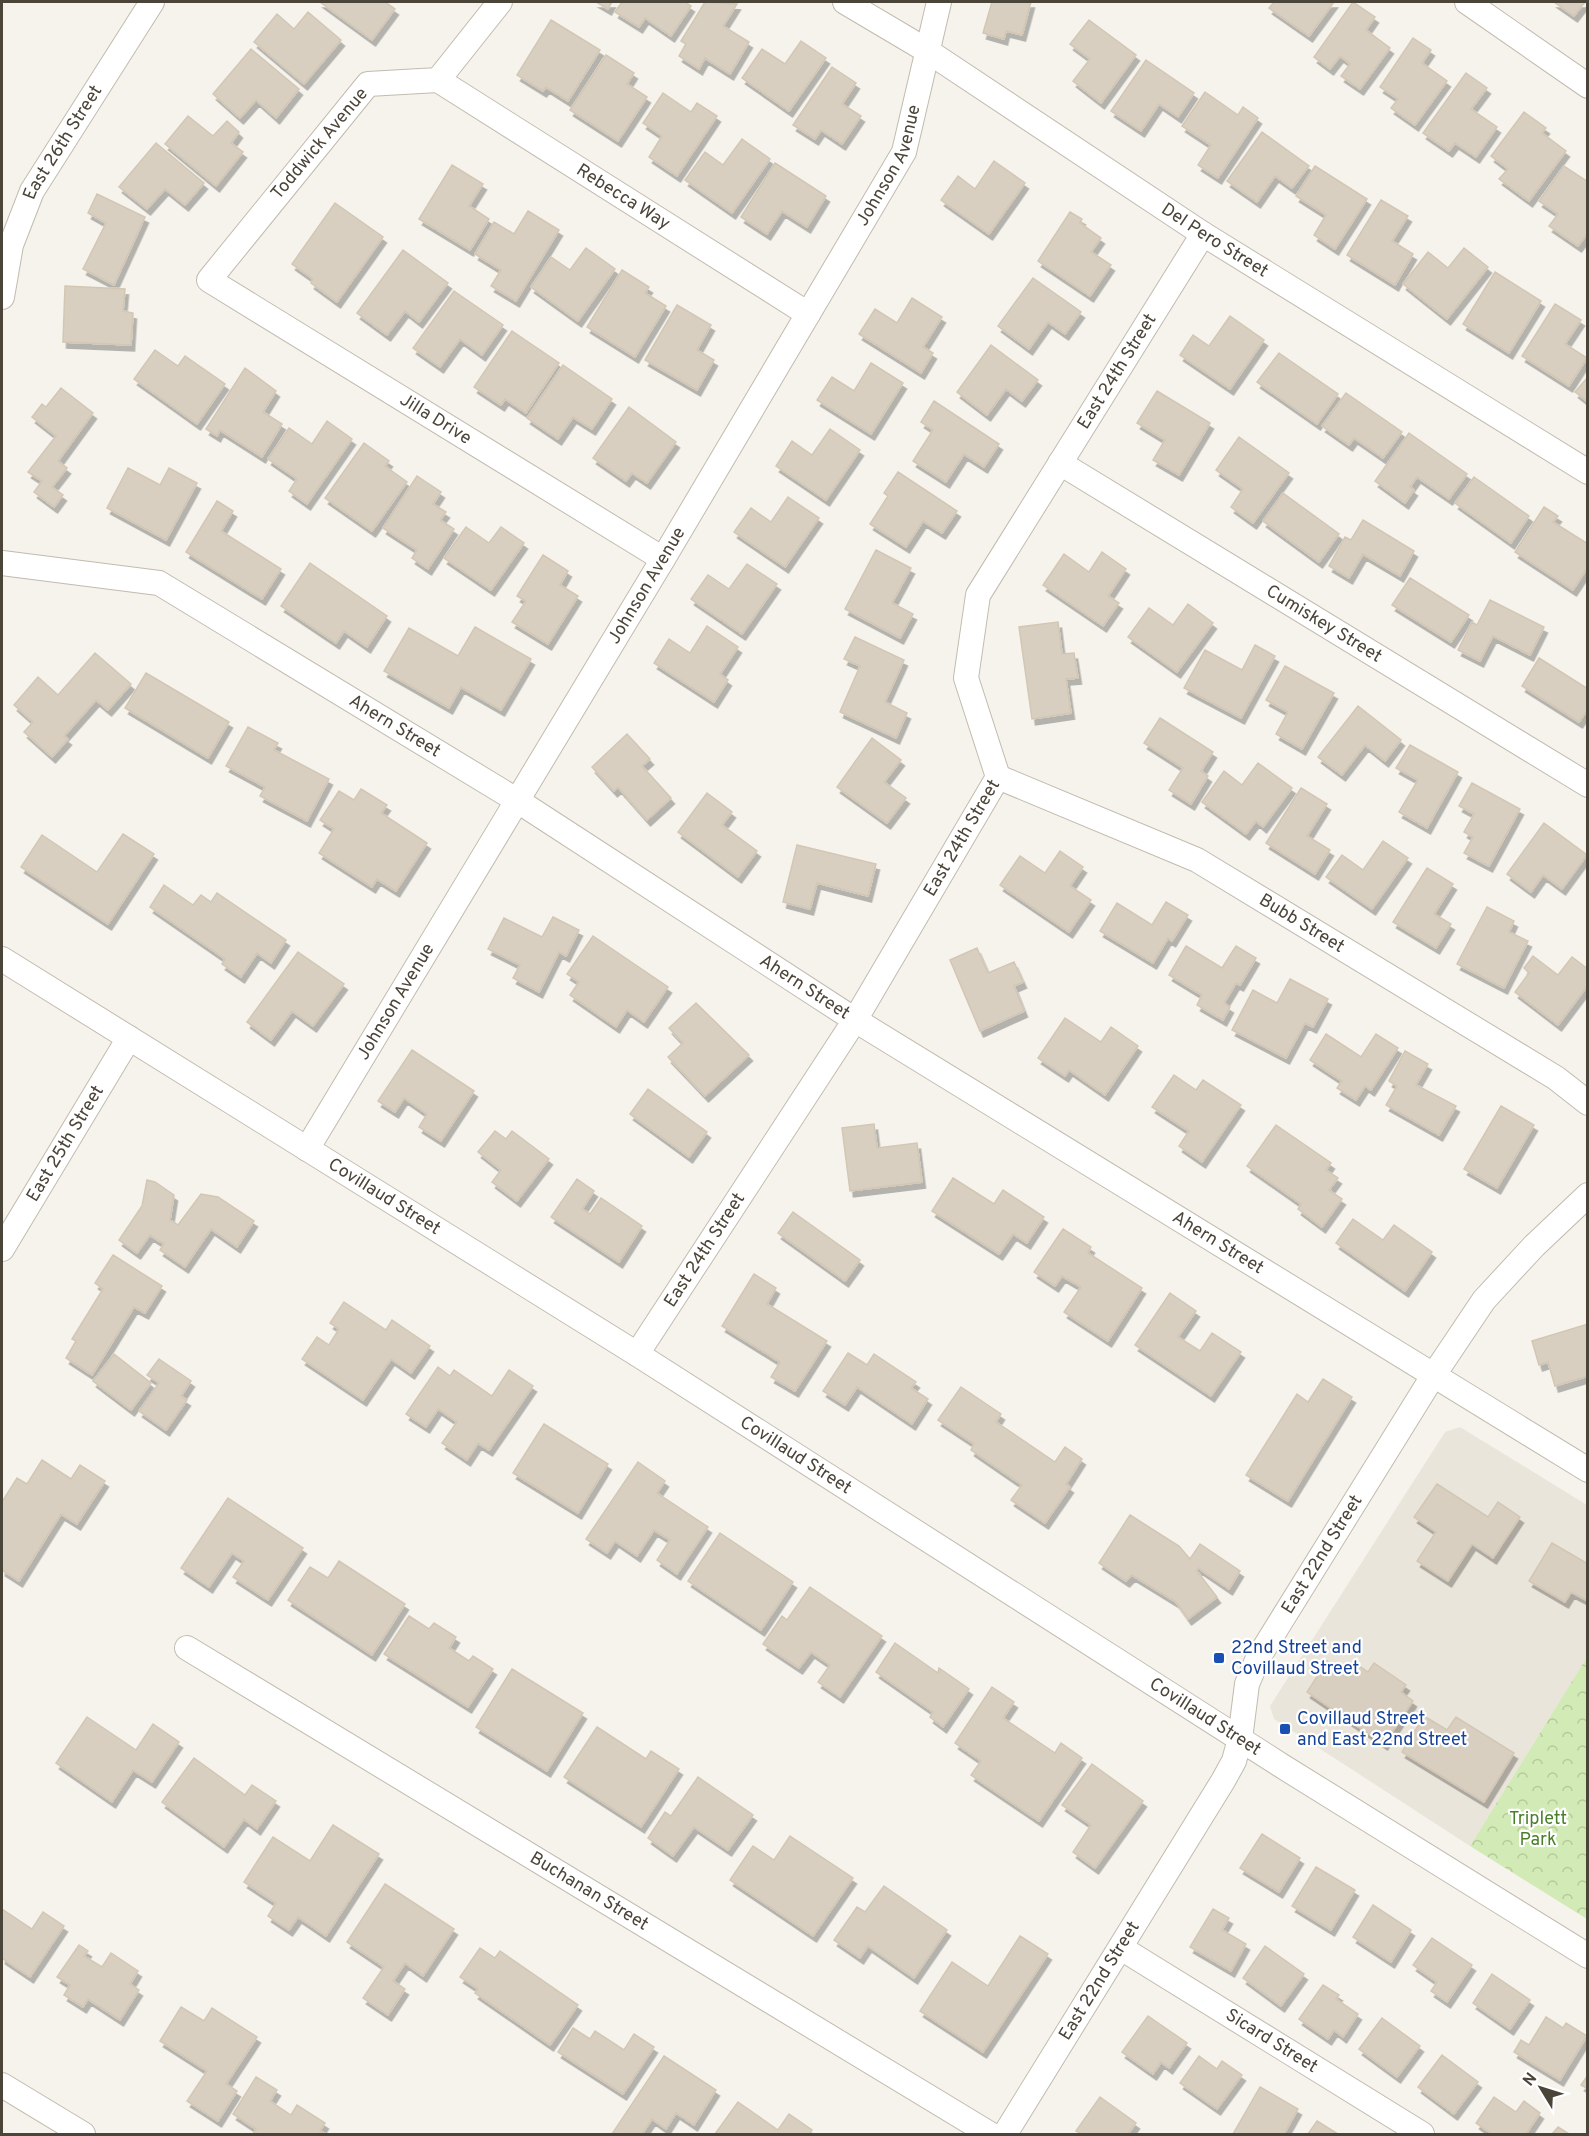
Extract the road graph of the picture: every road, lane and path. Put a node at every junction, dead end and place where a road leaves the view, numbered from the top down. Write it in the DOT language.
graph roads {
  1 [pos="152,2"];
  2 [pos="500,2"];
  3 [pos="845,2"];
  4 [pos="939,2"];
  5 [pos="1467,2"];
  6 [pos="926,50"];
  7 [pos="438,80"];
  8 [pos="1587,86"];
  9 [pos="1203,234"];
  10 [pos="209,280"];
  11 [pos="2,297"];
  12 [pos="808,314"];
  13 [pos="1060,463"];
  14 [pos="1587,472"];
  15 [pos="663,559"];
  16 [pos="2,563"];
  17 [pos="998,777"];
  18 [pos="1587,785"];
  19 [pos="518,801"];
  20 [pos="2,959"];
  21 [pos="855,1020"];
  22 [pos="129,1038"];
  23 [pos="1587,1103"];
  24 [pos="308,1149"];
  25 [pos="1587,1194"];
  26 [pos="2,1249"];
  27 [pos="637,1354"];
  28 [pos="1434,1376"];
  29 [pos="1587,1470"];
  30 [pos="187,1648"];
  31 [pos="1240,1739"];
  32 [pos="1121,1948"];
  33 [pos="1587,1956"];
  34 [pos="2,2085"];
  35 [pos="83,2134"];
  36 [pos="990,2134"];
  37 [pos="1005,2134"];
  38 [pos="1422,2134"];
  1 -- 11 [label="street, East 26th Street"];
  2 -- 7 [label="street"];
  3 -- 6 [label="street, Del Pero Street"];
  4 -- 6 [label="street, Johnson Avenue"];
  5 -- 8 [label="street"];
  6 -- 9 [label="street, Del Pero Street"];
  6 -- 12 [label="street, Johnson Avenue"];
  7 -- 10 [label="street, Toddwick Avenue"];
  7 -- 12 [label="street, Rebecca Way"];
  9 -- 13 [label="street, East 24th Street"];
  9 -- 14 [label="street, Del Pero Street"];
  10 -- 15 [label="street, Jilla Drive"];
  12 -- 15 [label="street, Johnson Avenue"];
  13 -- 17 [label="street, East 24th Street"];
  13 -- 18 [label="street, Cumiskey Street"];
  15 -- 19 [label="street, Johnson Avenue"];
  16 -- 19 [label="street, Ahern Street"];
  17 -- 21 [label="street, East 24th Street"];
  17 -- 23 [label="street, Bubb Street"];
  19 -- 21 [label="street, Ahern Street"];
  19 -- 24 [label="street, Johnson Avenue"];
  20 -- 22 [label="street, Covillaud Street"];
  21 -- 27 [label="street, East 24th Street"];
  21 -- 28 [label="street, Ahern Street"];
  22 -- 24 [label="street, Covillaud Street"];
  22 -- 26 [label="street, East 25th Street"];
  24 -- 27 [label="street, Covillaud Street"];
  25 -- 28 [label="street, East 22nd Street"];
  27 -- 31 [label="street, Covillaud Street"];
  28 -- 29 [label="street, Ahern Street"];
  28 -- 31 [label="street, East 22nd Street"];
  30 -- 36 [label="street, Buchanan Street"];
  31 -- 32 [label="street, East 22nd Street"];
  31 -- 33 [label="street, Covillaud Street"];
  32 -- 37 [label="street, East 22nd Street"];
  32 -- 38 [label="street, Sicard Street"];
  34 -- 35 [label="street"];
}
